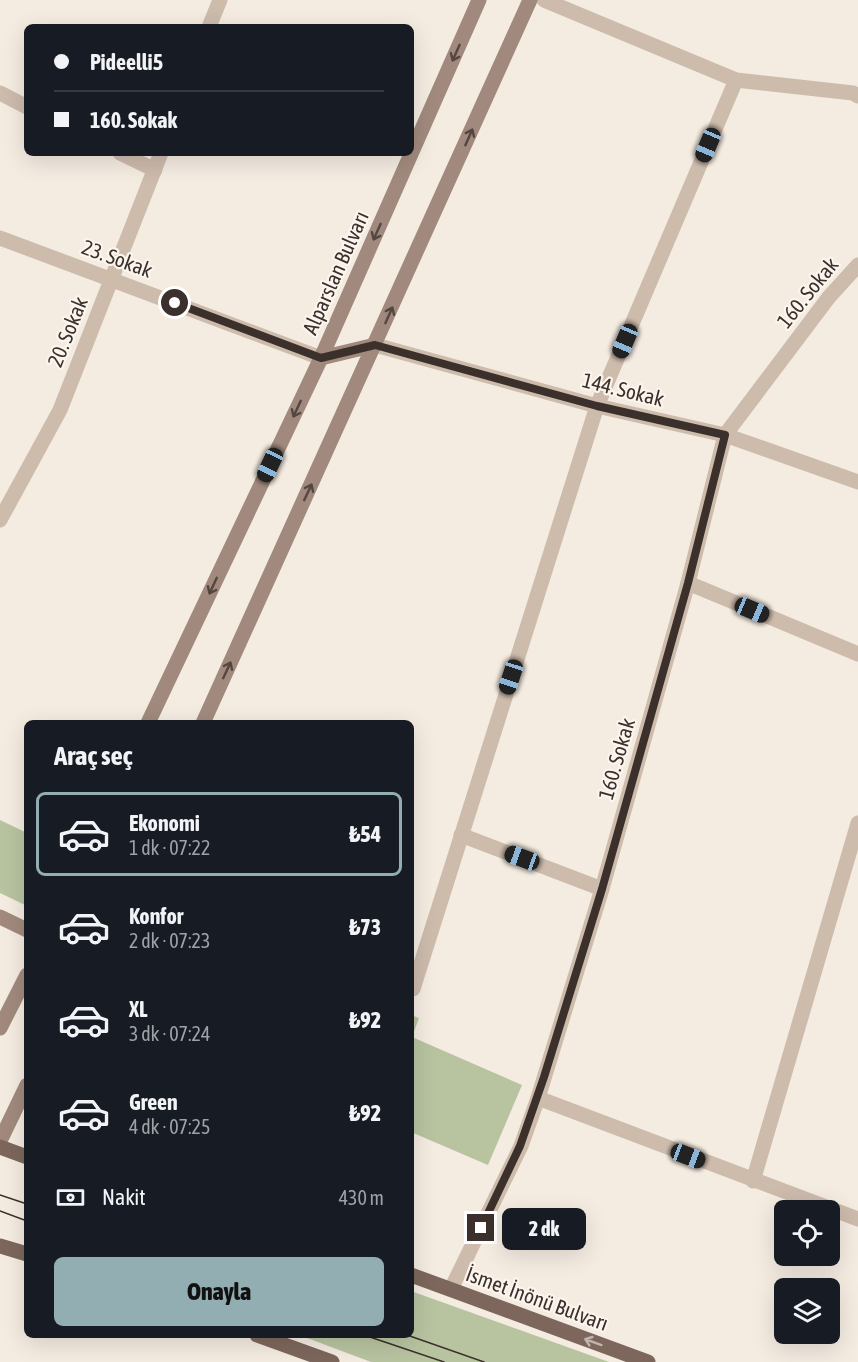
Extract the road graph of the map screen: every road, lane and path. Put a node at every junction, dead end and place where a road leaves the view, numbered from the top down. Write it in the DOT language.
graph roads {
  1 [pos="220,0"];
  2 [pos="479,0"];
  3 [pos="530,0"];
  4 [pos="544,0"];
  5 [pos="210,24"];
  6 [pos="736,80"];
  7 [pos="856,90"];
  8 [pos="0,93"];
  9 [pos="24,105"];
  10 [pos="414,147"];
  11 [pos="126,156"];
  12 [pos="160,156"];
  13 [pos="410,156"];
  14 [pos="155,170"];
  15 [pos="0,238"];
  16 [pos="858,265"];
  17 [pos="112,280"];
  18 [pos="375,345"];
  19 [pos="321,358"];
  20 [pos="597,406"];
  21 [pos="725,435"];
  22 [pos="858,482"];
  23 [pos="0,520"];
  24 [pos="688,583"];
  25 [pos="858,654"];
  26 [pos="149,720"];
  27 [pos="204,720"];
  28 [pos="858,823"];
  29 [pos="461,835"];
  30 [pos="602,889"];
  31 [pos="0,917"];
  32 [pos="24,929"];
  33 [pos="24,981"];
  34 [pos="414,986"];
  35 [pos="10,1007"];
  36 [pos="0,1019"];
  37 [pos="0,1028"];
  38 [pos="24,1090"];
  39 [pos="538,1098"];
  40 [pos="0,1141"];
  41 [pos="0,1147"];
  42 [pos="24,1156"];
  43 [pos="753,1181"];
  44 [pos="858,1219"];
  45 [pos="0,1246"];
  46 [pos="24,1253"];
  47 [pos="414,1276"];
  48 [pos="451,1289"];
  49 [pos="265,1338"];
  50 [pos="333,1362"];
  51 [pos="648,1362"];
  1 -- 5 [label="street"];
  2 -- 10 [label="main road, Alparslan Bulvarı, one-way"];
  18 -- 3 [label="main road, one-way"];
  4 -- 6 [label="street"];
  6 -- 7 [label="street"];
  6 -- 20 [label="street"];
  8 -- 9 [label="street"];
  11 -- 14 [label="street"];
  12 -- 14 [label="street, 20. Sokak"];
  13 -- 19 [label="main road, Alparslan Bulvarı, one-way"];
  14 -- 17 [label="street, 20. Sokak"];
  15 -- 17 [label="street, 23. Sokak"];
  16 -- 21 [label="street, 160. Sokak"];
  17 -- 19 [label="street, 23. Sokak"];
  17 -- 23 [label="street, 20. Sokak"];
  18 -- 19 [label="main road"];
  18 -- 20 [label="street, 144. Sokak"];
  27 -- 18 [label="main road, one-way"];
  19 -- 26 [label="main road, Alparslan Bulvarı, one-way"];
  20 -- 21 [label="street, 144. Sokak"];
  20 -- 29 [label="street"];
  21 -- 22 [label="street, 144. Sokak"];
  21 -- 24 [label="street, 160. Sokak"];
  24 -- 25 [label="street"];
  24 -- 30 [label="street, 160. Sokak"];
  28 -- 43 [label="street"];
  29 -- 30 [label="street"];
  29 -- 34 [label="street"];
  30 -- 39 [label="street, 160. Sokak"];
  31 -- 32 [label="main road"];
  33 -- 35 [label="main road"];
  35 -- 36 [label="main road"];
  35 -- 37 [label="main road"];
  38 -- 40 [label="main road"];
  39 -- 43 [label="street"];
  39 -- 48 [label="street, 160. Sokak"];
  41 -- 42 [label="main road"];
  43 -- 44 [label="street"];
  45 -- 46 [label="main road"];
  47 -- 48 [label="main road, İsmet İnönü Bulvarı"];
  51 -- 48 [label="main road, İsmet İnönü Bulvarı, one-way"];
  49 -- 50 [label="main road"];
}
